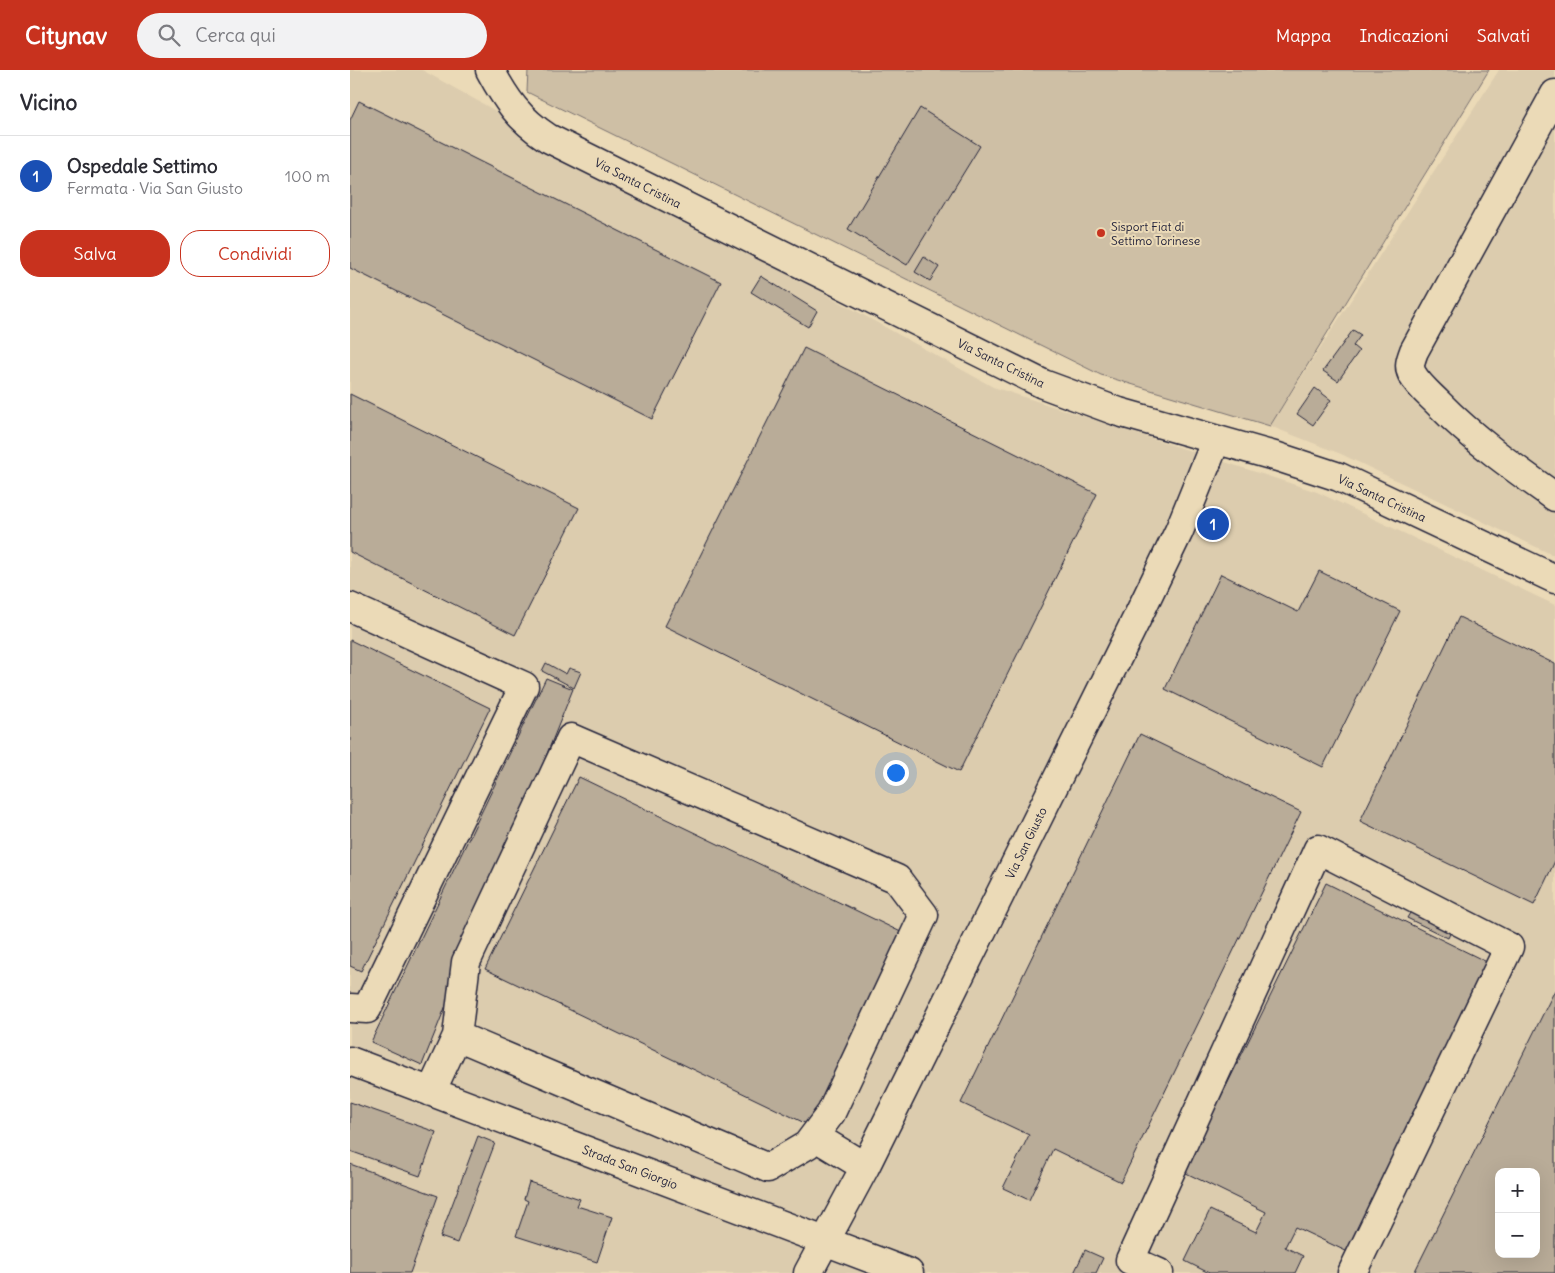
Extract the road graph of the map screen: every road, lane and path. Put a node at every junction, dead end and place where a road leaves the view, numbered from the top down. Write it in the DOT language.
graph roads {
  1 [pos="490,70"];
  2 [pos="1555,94"];
  3 [pos="1216,440"];
  4 [pos="1555,497"];
  5 [pos="1555,579"];
  6 [pos="350,607"];
  7 [pos="350,1008"];
  8 [pos="457,1036"];
  9 [pos="350,1061"];
  10 [pos="431,1092"];
  11 [pos="814,1136"];
  12 [pos="865,1167"];
  13 [pos="825,1241"];
  14 [pos="808,1273"];
  15 [pos="909,1273"];
  16 [pos="1160,1273"];
  17 [pos="1352,1273"];
  1 -- 3 [label="street, Via Santa Cristina"];
  2 -- 4 [label="street"];
  3 -- 5 [label="street, Via Santa Cristina"];
  3 -- 12 [label="street, Via San Giusto"];
  6 -- 7 [label="street"];
  8 -- 10 [label="street"];
  8 -- 11 [label="street"];
  8 -- 11 [label="street"];
  9 -- 10 [label="street, Strada San Giorgio"];
  10 -- 13 [label="street, Strada San Giorgio"];
  11 -- 12 [label="street"];
  12 -- 13 [label="street, Via San Giusto"];
  13 -- 14 [label="street, Via San Giusto"];
  13 -- 15 [label="street, Strada San Giorgio"];
  16 -- 17 [label="street"];
}
